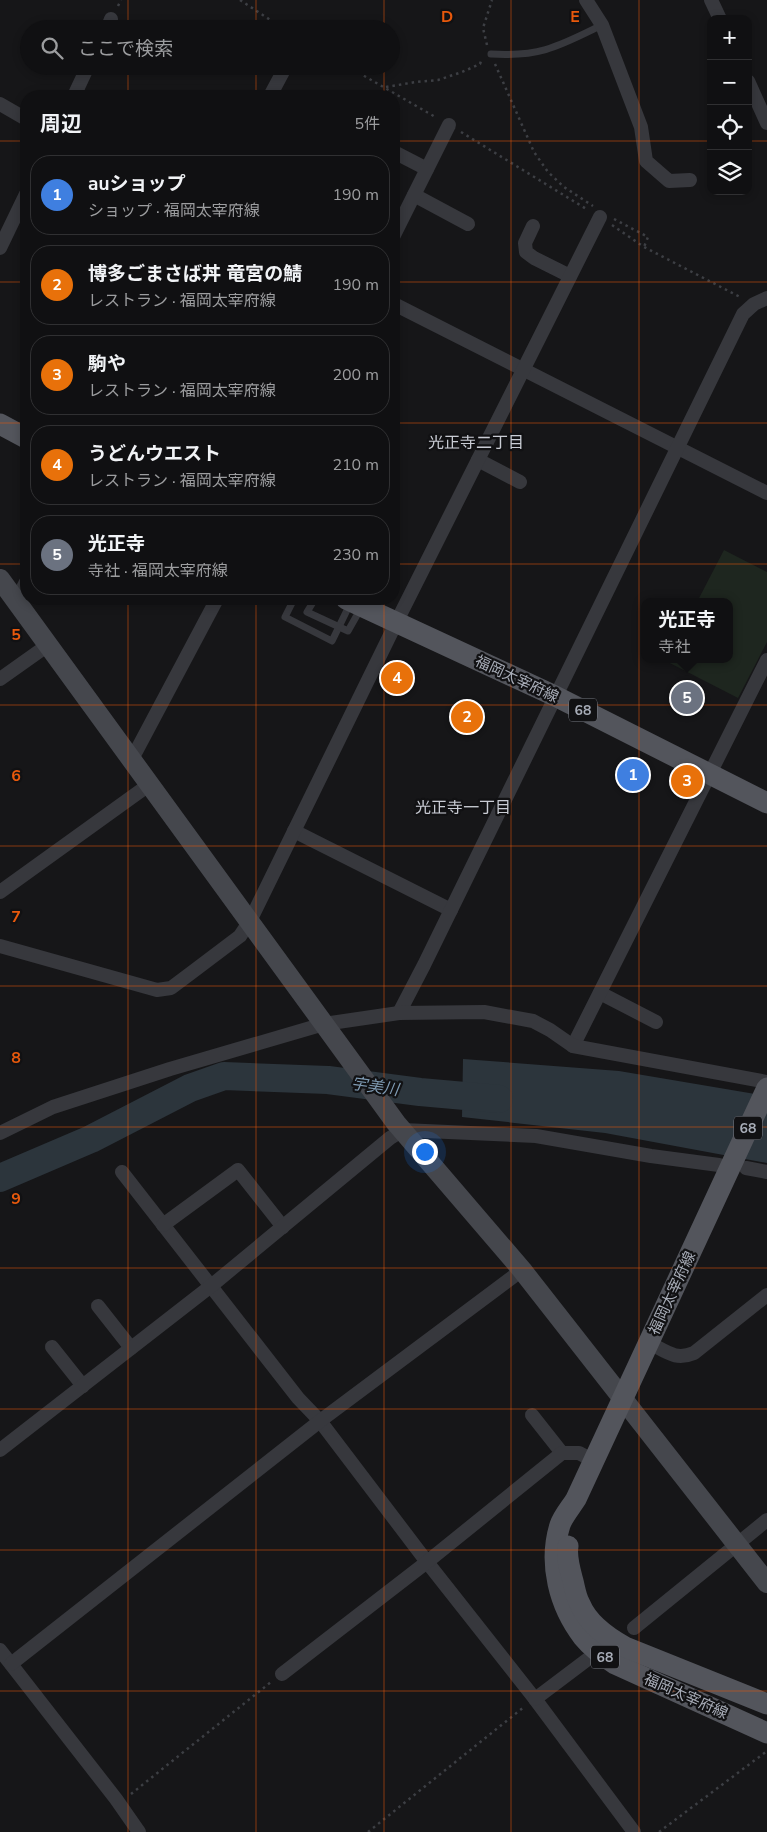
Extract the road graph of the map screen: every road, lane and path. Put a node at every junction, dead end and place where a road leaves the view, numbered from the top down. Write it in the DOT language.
graph roads {
  1 [pos="240,0"];
  2 [pos="492,0"];
  3 [pos="586,0"];
  4 [pos="712,0"];
  5 [pos="718,15"];
  6 [pos="270,20"];
  7 [pos="602,25"];
  8 [pos="491,54"];
  9 [pos="84,75"];
  10 [pos="283,75"];
  11 [pos="362,75"];
  12 [pos="384,88"];
  13 [pos="77,90"];
  14 [pos="277,90"];
  15 [pos="388,90"];
  16 [pos="752,90"];
  17 [pos="400,97"];
  18 [pos="0,104"];
  19 [pos="20,116"];
  20 [pos="767,123"];
  21 [pos="449,125"];
  22 [pos="400,155"];
  23 [pos="427,169"];
  24 [pos="690,180"];
  25 [pos="414,195"];
  26 [pos="20,206"];
  27 [pos="599,213"];
  28 [pos="614,219"];
  29 [pos="400,223"];
  30 [pos="468,224"];
  31 [pos="533,226"];
  32 [pos="644,247"];
  33 [pos="0,248"];
  34 [pos="570,276"];
  35 [pos="767,298"];
  36 [pos="754,304"];
  37 [pos="400,307"];
  38 [pos="524,369"];
  39 [pos="0,424"];
  40 [pos="20,435"];
  41 [pos="678,448"];
  42 [pos="478,460"];
  43 [pos="520,482"];
  44 [pos="767,493"];
  45 [pos="0,579"];
  46 [pos="20,593"];
  47 [pos="16,601"];
  48 [pos="214,605"];
  49 [pos="291,605"];
  50 [pos="311,605"];
  51 [pos="351,605"];
  52 [pos="352,605"];
  53 [pos="359,605"];
  54 [pos="396,623"];
  55 [pos="339,627"];
  56 [pos="48,645"];
  57 [pos="767,660"];
  58 [pos="0,679"];
  59 [pos="555,696"];
  60 [pos="132,760"];
  61 [pos="710,774"];
  62 [pos="150,784"];
  63 [pos="767,803"];
  64 [pos="294,831"];
  65 [pos="0,892"];
  66 [pos="451,910"];
  67 [pos="250,921"];
  68 [pos="0,946"];
  69 [pos="600,993"];
  70 [pos="399,1013"];
  71 [pos="656,1022"];
  72 [pos="324,1024"];
  73 [pos="573,1046"];
  74 [pos="767,1082"];
  75 [pos="767,1088"];
  76 [pos="399,1126"];
  77 [pos="0,1133"];
  78 [pos="732,1167"];
  79 [pos="122,1172"];
  80 [pos="767,1172"];
  81 [pos="163,1225"];
  82 [pos="283,1227"];
  83 [pos="522,1270"];
  84 [pos="211,1286"];
  85 [pos="767,1294"];
  86 [pos="98,1306"];
  87 [pos="649,1343"];
  88 [pos="52,1346"];
  89 [pos="131,1348"];
  90 [pos="83,1386"];
  91 [pos="623,1400"];
  92 [pos="532,1415"];
  93 [pos="320,1421"];
  94 [pos="0,1450"];
  95 [pos="562,1453"];
  96 [pos="594,1461"];
  97 [pos="576,1499"];
  98 [pos="767,1520"];
  99 [pos="737,1543"];
  100 [pos="427,1562"];
  101 [pos="767,1583"];
  102 [pos="634,1628"];
  103 [pos="0,1650"];
  104 [pos="588,1660"];
  105 [pos="11,1664"];
  106 [pos="282,1674"];
  107 [pos="535,1699"];
  108 [pos="767,1704"];
  109 [pos="767,1733"];
  110 [pos="767,1751"];
  111 [pos="119,1803"];
  112 [pos="139,1832"];
  113 [pos="368,1832"];
  114 [pos="634,1832"];
  115 [pos="659,1832"];
  1 -- 6 [label="path"];
  2 -- 12 [label="path"];
  3 -- 7 [label="street"];
  4 -- 5 [label="street"];
  7 -- 8 [label="lane"];
  7 -- 24 [label="street"];
  8 -- 27 [label="path"];
  9 -- 13 [label="street"];
  10 -- 14 [label="street"];
  11 -- 12 [label="path"];
  12 -- 15 [label="path"];
  16 -- 20 [label="street"];
  17 -- 21 [label="path"];
  18 -- 19 [label="street"];
  21 -- 23 [label="street"];
  21 -- 27 [label="path"];
  22 -- 23 [label="street"];
  23 -- 25 [label="street"];
  25 -- 29 [label="street"];
  25 -- 30 [label="street"];
  26 -- 33 [label="street"];
  27 -- 32 [label="path"];
  27 -- 34 [label="street"];
  28 -- 32 [label="path"];
  31 -- 34 [label="street"];
  32 -- 36 [label="path"];
  34 -- 38 [label="street"];
  35 -- 36 [label="street"];
  36 -- 41 [label="street"];
  37 -- 38 [label="street"];
  38 -- 41 [label="street"];
  38 -- 42 [label="street"];
  39 -- 40 [label="main road"];
  41 -- 44 [label="street"];
  41 -- 59 [label="street"];
  42 -- 43 [label="street"];
  42 -- 54 [label="street"];
  45 -- 47 [label="street"];
  46 -- 47 [label="street"];
  47 -- 56 [label="street"];
  48 -- 60 [label="street"];
  49 -- 55 [label="lane"];
  50 -- 55 [label="lane"];
  51 -- 55 [label="lane"];
  52 -- 55 [label="lane"];
  53 -- 54 [label="main road, 福岡太宰府線 / 68"];
  54 -- 59 [label="main road, 福岡太宰府線 / 68"];
  54 -- 64 [label="street"];
  56 -- 58 [label="street"];
  56 -- 60 [label="street"];
  57 -- 61 [label="street"];
  59 -- 61 [label="main road, 福岡太宰府線 / 68"];
  59 -- 66 [label="street"];
  60 -- 62 [label="street"];
  61 -- 63 [label="main road, 福岡太宰府線 / 68"];
  61 -- 69 [label="street"];
  62 -- 65 [label="street"];
  62 -- 67 [label="street"];
  64 -- 66 [label="street"];
  64 -- 67 [label="street"];
  66 -- 70 [label="street"];
  67 -- 68 [label="street"];
  67 -- 72 [label="street"];
  69 -- 71 [label="street"];
  69 -- 73 [label="street"];
  70 -- 72 [label="street"];
  70 -- 73 [label="street"];
  72 -- 76 [label="street"];
  72 -- 77 [label="street"];
  73 -- 74 [label="street"];
  75 -- 78 [label="main road, 福岡太宰府線 / 68"];
  76 -- 78 [label="street"];
  76 -- 82 [label="street"];
  76 -- 83 [label="street"];
  78 -- 80 [label="street"];
  78 -- 87 [label="main road, 福岡太宰府線 / 68"];
  79 -- 81 [label="street"];
  81 -- 82 [label="street"];
  81 -- 84 [label="street"];
  82 -- 84 [label="street"];
  83 -- 91 [label="street"];
  83 -- 93 [label="street"];
  84 -- 89 [label="street"];
  84 -- 93 [label="street"];
  85 -- 87 [label="street"];
  86 -- 89 [label="street"];
  87 -- 91 [label="main road, 福岡太宰府線 / 68"];
  88 -- 90 [label="street"];
  89 -- 90 [label="street"];
  90 -- 94 [label="street"];
  91 -- 96 [label="main road, 福岡太宰府線 / 68"];
  91 -- 99 [label="street"];
  92 -- 95 [label="street"];
  93 -- 100 [label="street"];
  93 -- 105 [label="street"];
  95 -- 96 [label="street"];
  95 -- 100 [label="street"];
  96 -- 97 [label="main road, 福岡太宰府線 / 68"];
  97 -- 108 [label="main road, 福岡太宰府線 / 68"];
  97 -- 109 [label="main road, 福岡太宰府線 / 68"];
  98 -- 99 [label="street"];
  99 -- 101 [label="street"];
  99 -- 102 [label="street"];
  100 -- 106 [label="street"];
  100 -- 107 [label="street"];
  103 -- 105 [label="street"];
  104 -- 107 [label="street"];
  105 -- 111 [label="street"];
  106 -- 111 [label="path"];
  107 -- 113 [label="path"];
  107 -- 114 [label="street"];
  110 -- 115 [label="path"];
  111 -- 112 [label="street"];
}
